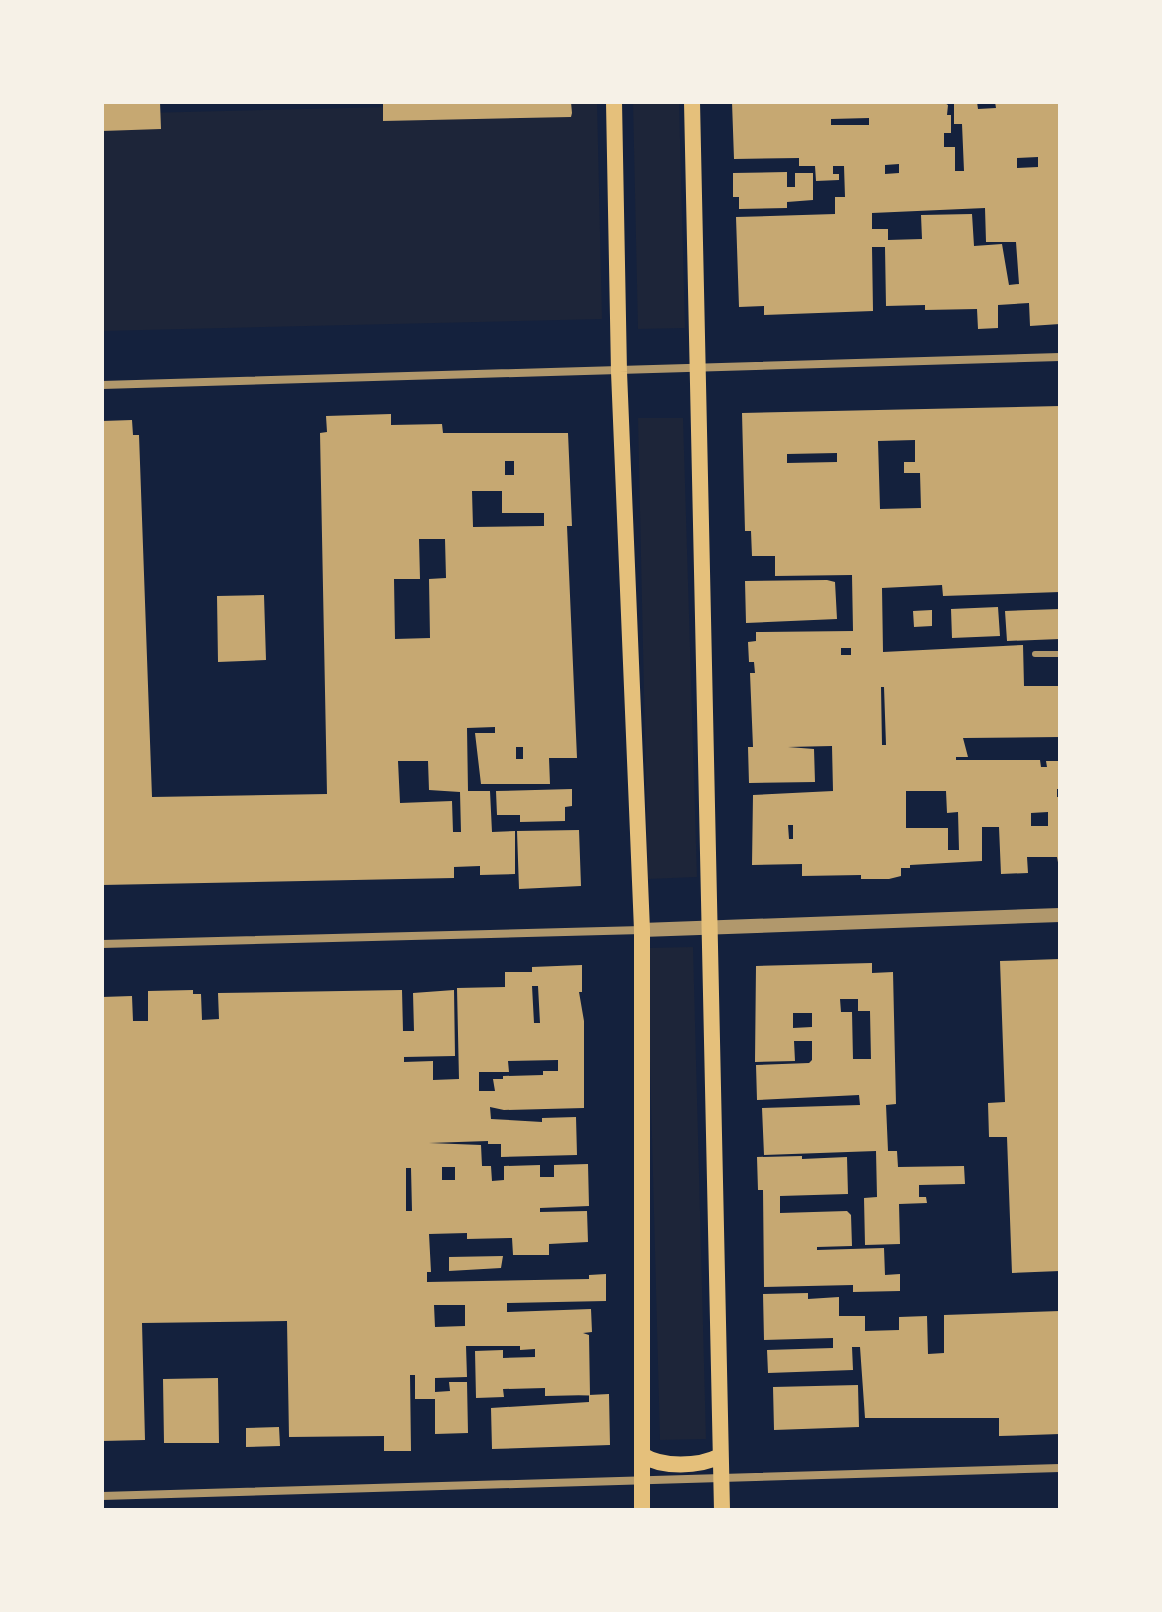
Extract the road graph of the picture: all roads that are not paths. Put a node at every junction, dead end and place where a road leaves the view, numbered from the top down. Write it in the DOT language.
graph roads {
  1 [pos="614,102"];
  2 [pos="692,102"];
  3 [pos="1060,357"];
  4 [pos="698,369"];
  5 [pos="619,372"];
  6 [pos="102,385"];
  7 [pos="1035,654"];
  8 [pos="1060,654"];
  9 [pos="1060,915"];
  10 [pos="712,928"];
  11 [pos="642,930"];
  12 [pos="102,944"];
  13 [pos="642,1455"];
  14 [pos="720,1456"];
  15 [pos="1060,1468"];
  16 [pos="721,1478"];
  17 [pos="642,1480"];
  18 [pos="102,1496"];
  19 [pos="642,1510"];
  20 [pos="722,1510"];
  1 -- 5 [label="main road"];
  2 -- 4 [label="main road"];
  3 -- 4 [label="street"];
  4 -- 5 [label="street"];
  4 -- 10 [label="main road"];
  5 -- 6 [label="street"];
  5 -- 11 [label="main road"];
  7 -- 8 [label="lane"];
  9 -- 10 [label="street"];
  10 -- 11 [label="street"];
  10 -- 14 [label="main road"];
  11 -- 12 [label="street"];
  11 -- 13 [label="main road"];
  13 -- 14 [label="main road"];
  13 -- 17 [label="main road"];
  14 -- 16 [label="main road"];
  15 -- 16 [label="street"];
  16 -- 17 [label="street"];
  16 -- 20 [label="main road"];
  17 -- 18 [label="street"];
  17 -- 19 [label="main road"];
}
